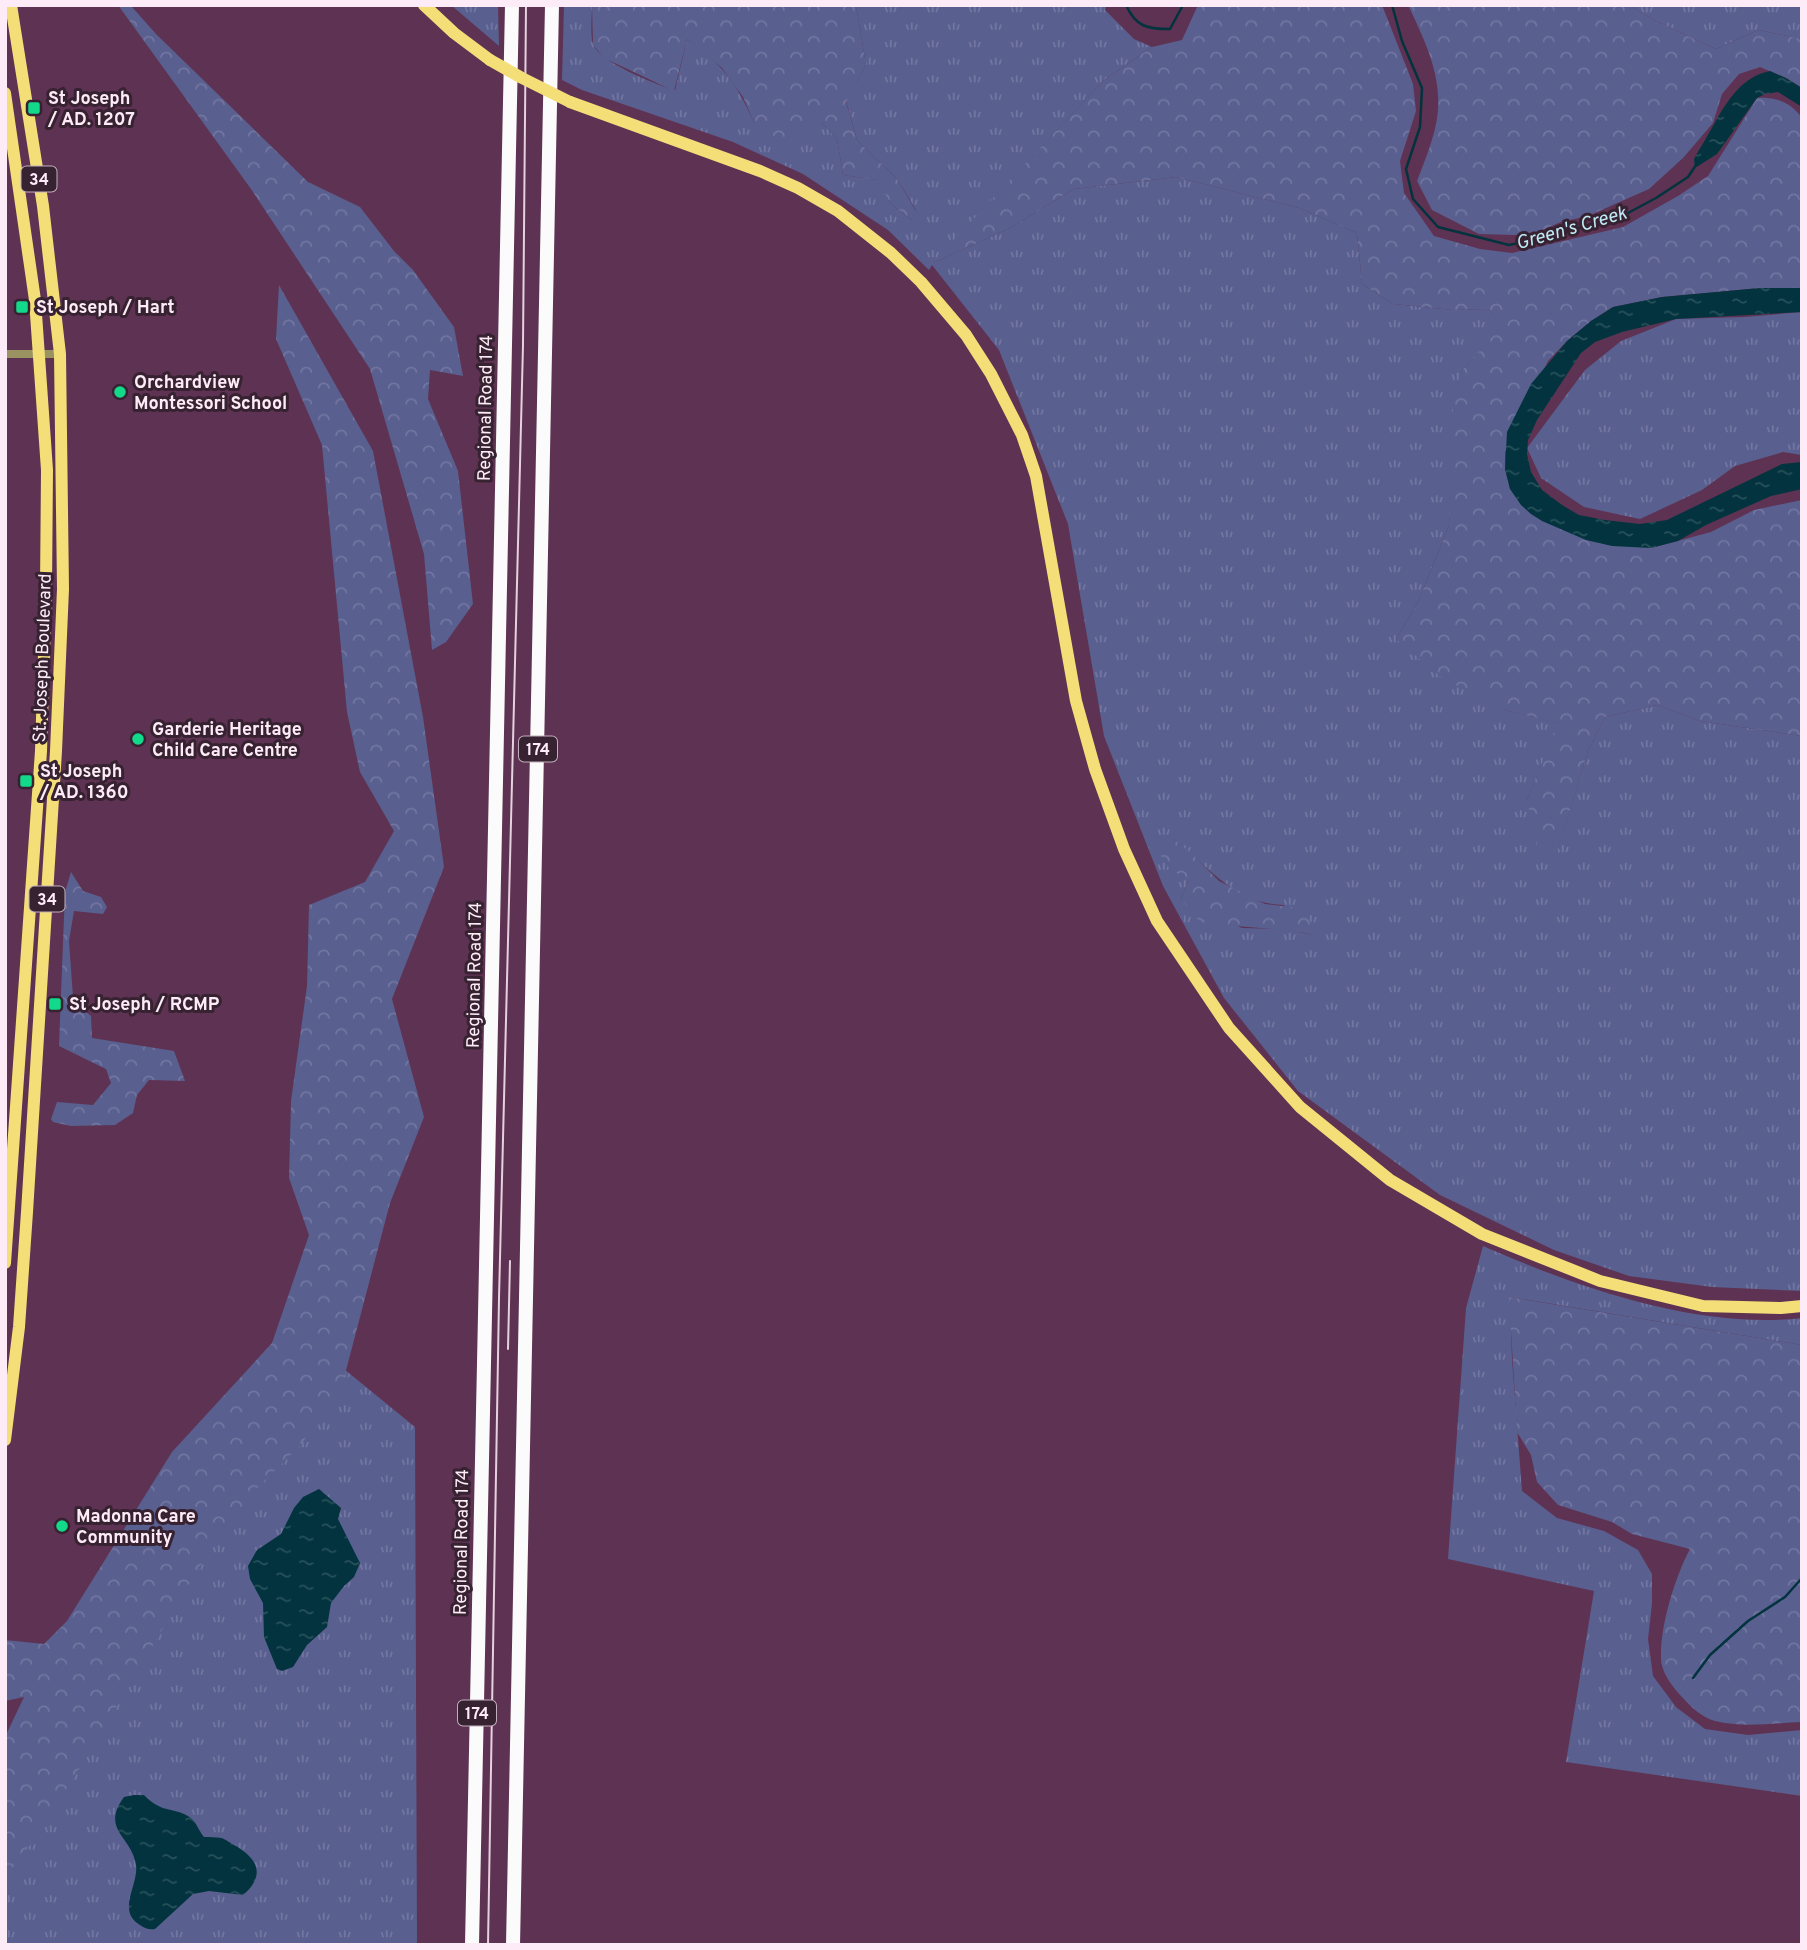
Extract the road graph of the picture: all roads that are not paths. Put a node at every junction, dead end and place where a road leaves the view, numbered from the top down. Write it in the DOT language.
graph roads {
  1 [pos="11,5"];
  2 [pos="425,5"];
  3 [pos="512,5"];
  4 [pos="552,5"];
  5 [pos="5,93"];
  6 [pos="5,354"];
  7 [pos="60,354"];
  8 [pos="40,355"];
  9 [pos="46,589"];
  10 [pos="63,589"];
  11 [pos="41,751"];
  12 [pos="56,751"];
  13 [pos="10,1199"];
  14 [pos="28,1199"];
  15 [pos="5,1263"];
  16 [pos="1802,1306"];
  17 [pos="5,1440"];
  18 [pos="472,1945"];
  19 [pos="513,1945"];
  1 -- 7 [label="main road, St. Joseph Boulevard / 34"];
  2 -- 16 [label="main road, bridge"];
  3 -- 18 [label="highway, Regional Road 174 / 174"];
  4 -- 19 [label="highway, 174"];
  5 -- 8 [label="main road, St. Joseph Boulevard / 34"];
  6 -- 8 [label="street"];
  7 -- 8 [label="street"];
  7 -- 10 [label="main road, St. Joseph Boulevard / 34"];
  8 -- 9 [label="main road, St. Joseph Boulevard / 34"];
  9 -- 10 [label="main road"];
  9 -- 11 [label="main road, St. Joseph Boulevard / 34"];
  10 -- 12 [label="main road, St. Joseph Boulevard / 34"];
  11 -- 12 [label="main road"];
  11 -- 13 [label="main road, St. Joseph Boulevard / 34"];
  12 -- 14 [label="main road, St. Joseph Boulevard / 34"];
  13 -- 14 [label="main road"];
  13 -- 15 [label="main road, St. Joseph Boulevard / 34"];
  14 -- 17 [label="main road, St. Joseph Boulevard / 34"];
}
